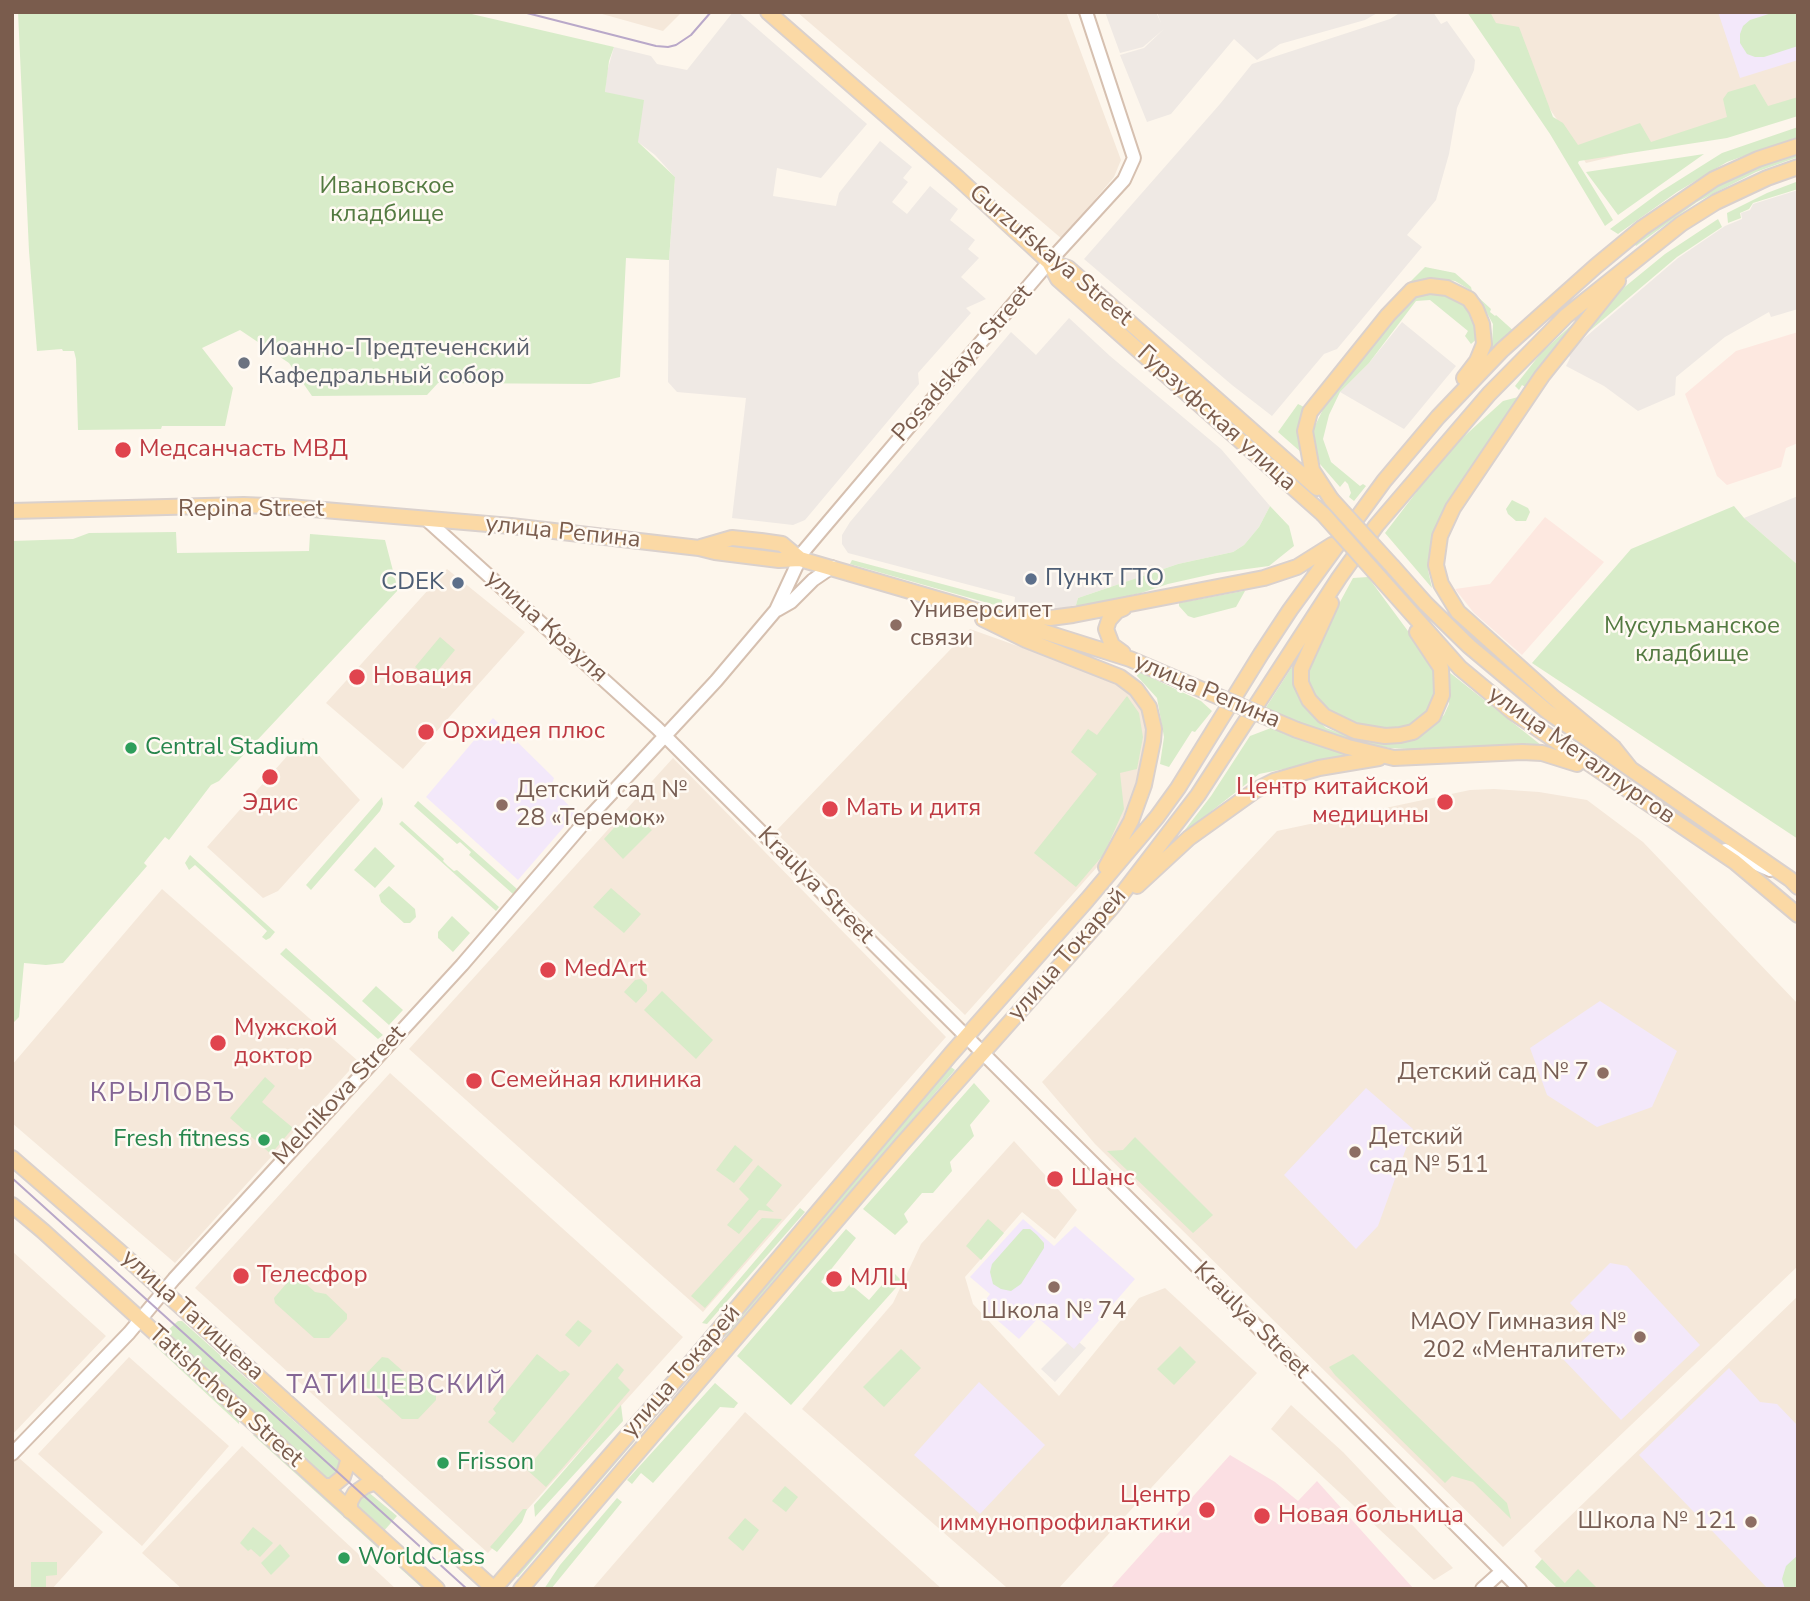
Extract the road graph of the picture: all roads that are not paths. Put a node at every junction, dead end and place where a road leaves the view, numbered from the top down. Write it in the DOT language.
graph roads {
  1 [pos="768,12"];
  2 [pos="1086,12"];
  3 [pos="1798,146"];
  4 [pos="1798,167"];
  5 [pos="1049,262"];
  6 [pos="1629,265"];
  7 [pos="1438,417"];
  8 [pos="1331,499"];
  9 [pos="12,511"];
  10 [pos="427,520"];
  11 [pos="1342,538"];
  12 [pos="800,559"];
  13 [pos="832,567"];
  14 [pos="1339,578"];
  15 [pos="1381,579"];
  16 [pos="1132,604"];
  17 [pos="965,607"];
  18 [pos="776,610"];
  19 [pos="1130,659"];
  20 [pos="665,736"];
  21 [pos="1394,758"];
  22 [pos="1630,768"];
  23 [pos="1616,784"];
  24 [pos="1703,840"];
  25 [pos="1795,883"];
  26 [pos="1119,899"];
  27 [pos="1087,900"];
  28 [pos="1798,915"];
  29 [pos="966,1036"];
  30 [pos="982,1052"];
  31 [pos="12,1158"];
  32 [pos="12,1205"];
  33 [pos="163,1291"];
  34 [pos="139,1319"];
  35 [pos="12,1454"];
  36 [pos="349,1458"];
  37 [pos="376,1482"];
  38 [pos="324,1486"];
  39 [pos="350,1511"];
  40 [pos="1502,1571"];
  41 [pos="437,1589"];
  42 [pos="494,1589"];
  43 [pos="521,1589"];
  44 [pos="1482,1589"];
  45 [pos="1520,1589"];
  1 -- 5 [label="main road, Gurzufskaya Street"];
  2 -- 5 [label="street, Posadskaya Street"];
  3 -- 7 [label="main road"];
  4 -- 6 [label="main road"];
  5 -- 8 [label="main road, Gurzufskaya Street"];
  5 -- 12 [label="street, Posadskaya Street"];
  5 -- 15 [label="main road, Гурзуфская улица, bridge"];
  6 -- 14 [label="main road, улица Токарей"];
  6 -- 22 [label="main road"];
  7 -- 8 [label="main road"];
  7 -- 11 [label="main road"];
  8 -- 22 [label="main road, bridge"];
  9 -- 10 [label="main road, улица Репина"];
  10 -- 12 [label="main road, улица Репина"];
  10 -- 20 [label="street, улица Крауля"];
  11 -- 16 [label="main road"];
  11 -- 27 [label="main road"];
  12 -- 13 [label="main road, улица Репина"];
  12 -- 18 [label="street, Posadskaya Street"];
  13 -- 17 [label="main road, улица Репина"];
  13 -- 18 [label="street"];
  14 -- 15 [label="main road"];
  14 -- 26 [label="main road, улица Токарей"];
  15 -- 23 [label="main road, улица Металлургов"];
  16 -- 17 [label="main road"];
  16 -- 19 [label="main road"];
  17 -- 19 [label="main road, улица Репина"];
  17 -- 27 [label="main road"];
  18 -- 20 [label="street, Melnikova Street"];
  19 -- 21 [label="main road, улица Репина, bridge"];
  20 -- 29 [label="street, Kraulya Street"];
  20 -- 33 [label="street, Melnikova Street"];
  21 -- 23 [label="main road, улица Репина"];
  21 -- 26 [label="main road"];
  22 -- 25 [label="main road"];
  23 -- 24 [label="main road, улица Металлургов"];
  24 -- 25 [label="street"];
  24 -- 28 [label="main road, улица Металлургов"];
  26 -- 30 [label="main road, улица Токарей"];
  27 -- 29 [label="main road, улица Токарей"];
  29 -- 30 [label="street"];
  29 -- 42 [label="main road, улица Токарей"];
  30 -- 40 [label="street, Kraulya Street"];
  30 -- 43 [label="main road, улица Токарей"];
  31 -- 33 [label="main road, улица Татищева"];
  32 -- 34 [label="main road, Tatishcheva Street"];
  33 -- 34 [label="street, Melnikova Street"];
  33 -- 36 [label="main road, улица Татищева"];
  34 -- 35 [label="street, Melnikova Street"];
  34 -- 38 [label="main road, Tatishcheva Street"];
  36 -- 37 [label="main road, улица Татищева"];
  36 -- 38 [label="main road"];
  37 -- 39 [label="main road"];
  37 -- 42 [label="main road, улица Татищева"];
  38 -- 39 [label="main road, Tatishcheva Street"];
  39 -- 41 [label="main road, Tatishcheva Street"];
  40 -- 44 [label="street"];
  40 -- 45 [label="street, Kraulya Street"];
}
